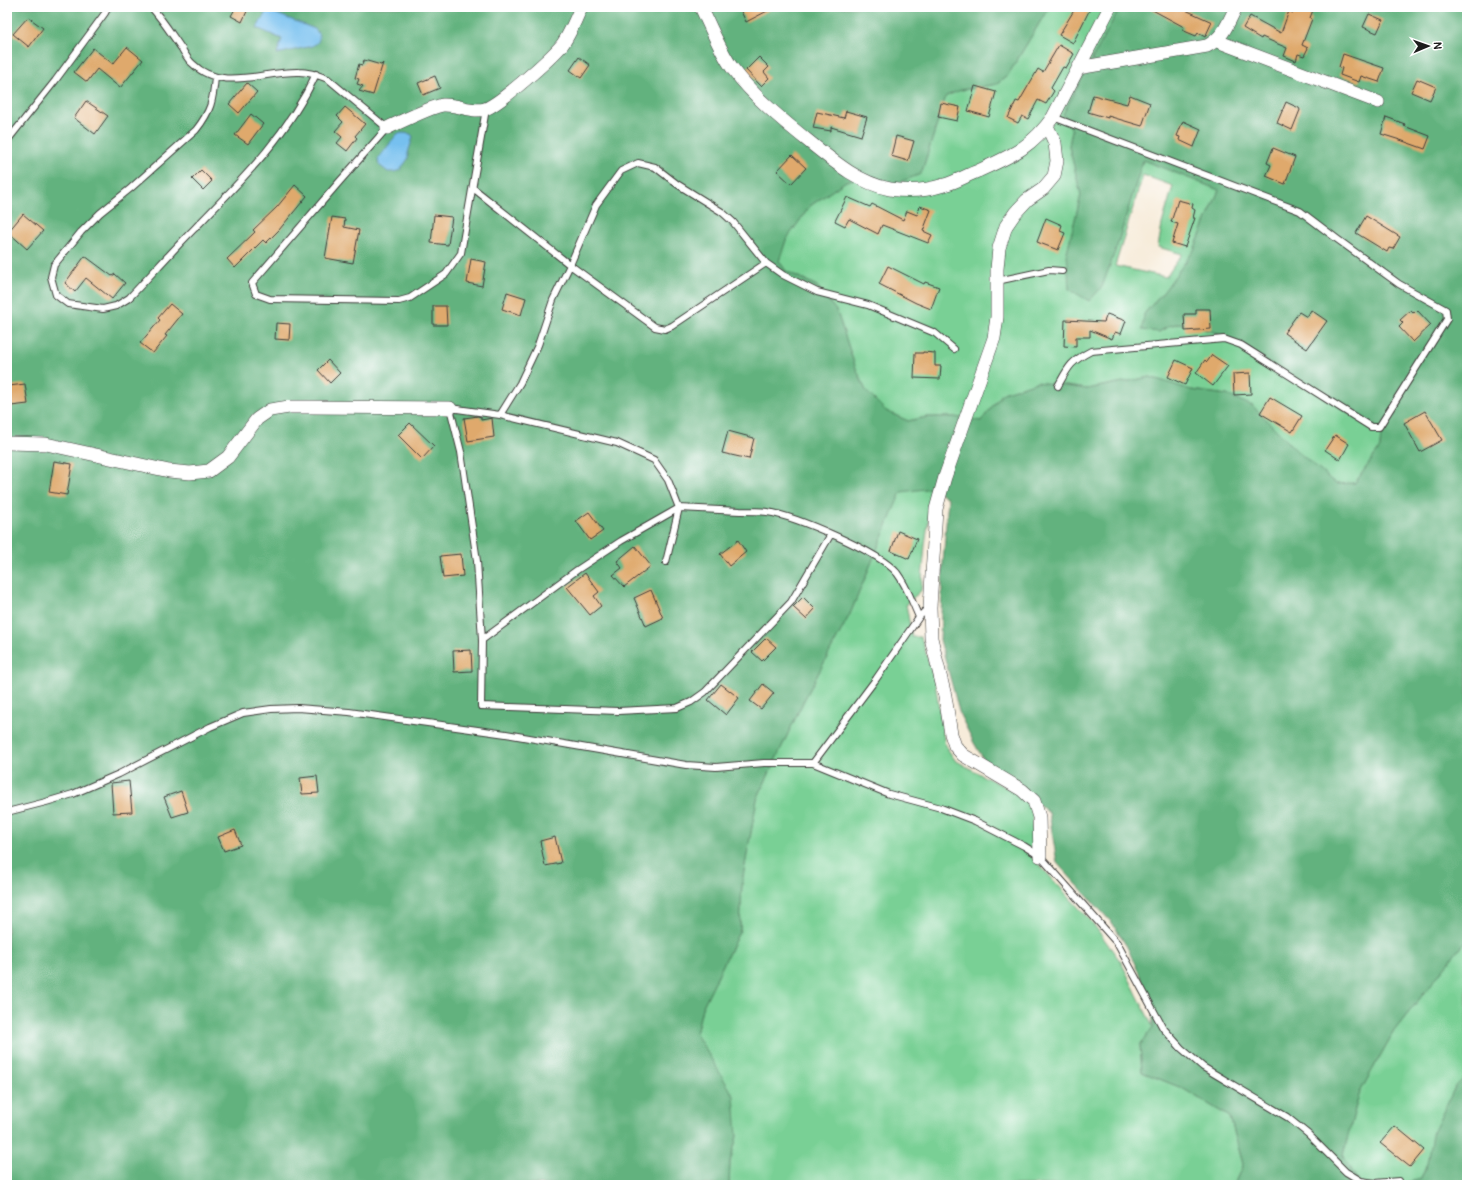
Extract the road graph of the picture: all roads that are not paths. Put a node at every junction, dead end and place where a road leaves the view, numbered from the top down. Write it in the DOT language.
graph roads {
  1 [pos="108,7"];
  2 [pos="151,7"];
  3 [pos="581,7"];
  4 [pos="701,7"];
  5 [pos="1110,7"];
  6 [pos="1236,7"];
  7 [pos="1217,40"];
  8 [pos="1078,68"];
  9 [pos="316,74"];
  10 [pos="215,76"];
  11 [pos="1378,102"];
  12 [pos="486,108"];
  13 [pos="1050,122"];
  14 [pos="387,128"];
  15 [pos="7,141"];
  16 [pos="473,188"];
  17 [pos="766,263"];
  18 [pos="570,265"];
  19 [pos="1062,271"];
  20 [pos="997,281"];
  21 [pos="954,349"];
  22 [pos="1058,386"];
  23 [pos="450,408"];
  24 [pos="500,415"];
  25 [pos="7,444"];
  26 [pos="679,508"];
  27 [pos="831,534"];
  28 [pos="666,562"];
  29 [pos="930,607"];
  30 [pos="919,617"];
  31 [pos="482,640"];
  32 [pos="813,763"];
  33 [pos="7,812"];
  34 [pos="1040,856"];
  35 [pos="1400,1181"];
  1 -- 15 [label="lane"];
  2 -- 10 [label="lane"];
  3 -- 12 [label="street"];
  4 -- 13 [label="street"];
  5 -- 8 [label="street"];
  6 -- 7 [label="street"];
  7 -- 8 [label="street"];
  7 -- 11 [label="street"];
  8 -- 13 [label="street"];
  9 -- 10 [label="lane"];
  9 -- 10 [label="lane"];
  9 -- 14 [label="lane"];
  12 -- 14 [label="street"];
  12 -- 16 [label="lane"];
  13 -- 20 [label="street"];
  13 -- 22 [label="lane"];
  14 -- 16 [label="lane"];
  16 -- 18 [label="lane"];
  17 -- 18 [label="lane"];
  17 -- 18 [label="lane"];
  17 -- 21 [label="lane"];
  18 -- 24 [label="lane"];
  19 -- 20 [label="lane"];
  20 -- 29 [label="street"];
  23 -- 24 [label="lane"];
  23 -- 25 [label="street"];
  23 -- 31 [label="lane"];
  24 -- 26 [label="lane"];
  26 -- 27 [label="lane"];
  26 -- 28 [label="lane"];
  26 -- 31 [label="lane"];
  27 -- 30 [label="lane"];
  27 -- 31 [label="lane"];
  29 -- 30 [label="lane"];
  29 -- 34 [label="street"];
  30 -- 32 [label="lane"];
  32 -- 33 [label="lane"];
  32 -- 34 [label="lane"];
  34 -- 35 [label="lane"];
}
